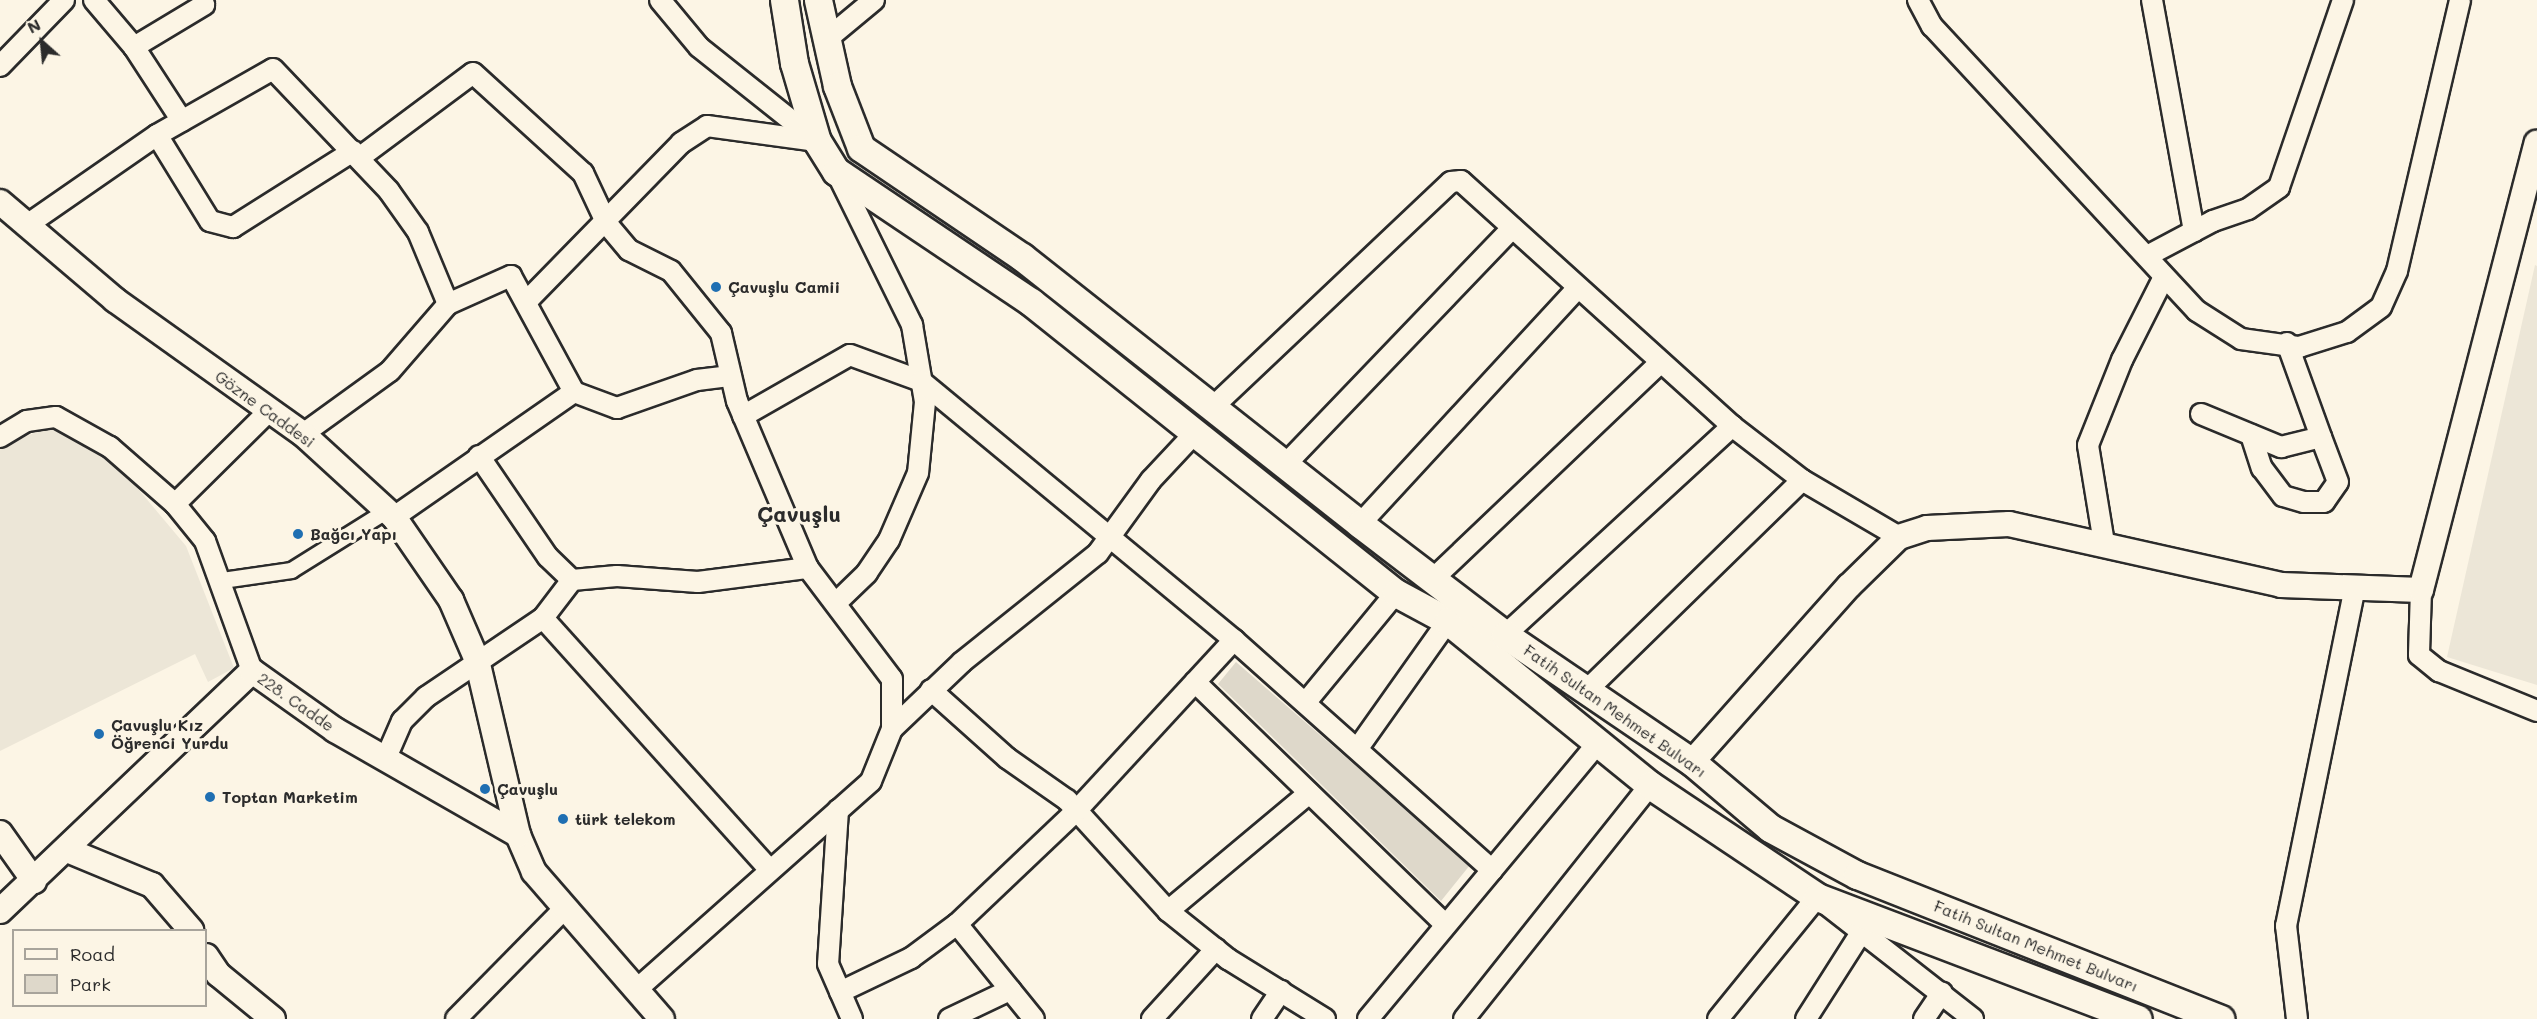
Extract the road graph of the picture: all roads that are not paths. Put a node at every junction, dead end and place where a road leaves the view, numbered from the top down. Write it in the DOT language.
graph roads {
  1 [pos="64,0"];
  2 [pos="94,0"];
  3 [pos="660,0"];
  4 [pos="784,0"];
  5 [pos="818,0"];
  6 [pos="874,0"];
  7 [pos="1918,0"];
  8 [pos="2152,0"];
  9 [pos="2343,0"];
  10 [pos="2460,0"];
  11 [pos="204,5"];
  12 [pos="826,39"];
  13 [pos="134,47"];
  14 [pos="0,66"];
  15 [pos="182,121"];
  16 [pos="157,135"];
  17 [pos="817,141"];
  18 [pos="2537,143"];
  19 [pos="356,155"];
  20 [pos="836,171"];
  21 [pos="0,202"];
  22 [pos="607,224"];
  23 [pos="27,225"];
  24 [pos="1512,228"];
  25 [pos="2194,231"];
  26 [pos="2147,256"];
  27 [pos="2163,279"];
  28 [pos="1578,288"];
  29 [pos="526,302"];
  30 [pos="448,304"];
  31 [pos="2287,343"];
  32 [pos="1661,362"];
  33 [pos="731,376"];
  34 [pos="921,381"];
  35 [pos="574,392"];
  36 [pos="1214,406"];
  37 [pos="270,410"];
  38 [pos="2201,414"];
  39 [pos="743,416"];
  40 [pos="1732,426"];
  41 [pos="1195,433"];
  42 [pos="303,434"];
  43 [pos="2251,435"];
  44 [pos="0,437"];
  45 [pos="2321,437"];
  46 [pos="479,456"];
  47 [pos="1284,466"];
  48 [pos="1802,480"];
  49 [pos="175,504"];
  50 [pos="391,513"];
  51 [pos="1360,524"];
  52 [pos="1111,536"];
  53 [pos="1899,537"];
  54 [pos="2104,543"];
  55 [pos="808,568"];
  56 [pos="1434,578"];
  57 [pos="222,580"];
  58 [pos="572,580"];
  59 [pos="2355,588"];
  60 [pos="2421,590"];
  61 [pos="1396,593"];
  62 [pos="836,603"];
  63 [pos="543,618"];
  64 [pos="1448,621"];
  65 [pos="1505,634"];
  66 [pos="1234,640"];
  67 [pos="477,660"];
  68 [pos="252,671"];
  69 [pos="1195,682"];
  70 [pos="931,690"];
  71 [pos="1586,691"];
  72 [pos="1306,702"];
  73 [pos="2537,711"];
  74 [pos="892,729"];
  75 [pos="1597,744"];
  76 [pos="1358,748"];
  77 [pos="385,760"];
  78 [pos="1692,762"];
  79 [pos="1650,784"];
  80 [pos="1310,793"];
  81 [pos="838,810"];
  82 [pos="1076,811"];
  83 [pos="0,833"];
  84 [pos="518,835"];
  85 [pos="67,850"];
  86 [pos="770,870"];
  87 [pos="1492,870"];
  88 [pos="34,881"];
  89 [pos="1817,897"];
  90 [pos="564,909"];
  91 [pos="0,911"];
  92 [pos="1168,911"];
  93 [pos="957,924"];
  94 [pos="1446,925"];
  95 [pos="189,929"];
  96 [pos="1862,932"];
  97 [pos="1216,949"];
  98 [pos="207,958"];
  99 [pos="636,990"];
  100 [pos="1010,990"];
  101 [pos="1281,991"];
  102 [pos="840,992"];
  103 [pos="1942,992"];
  104 [pos="959,1017"];
  105 [pos="273,1019"];
  106 [pos="456,1019"];
  107 [pos="662,1019"];
  108 [pos="852,1019"];
  109 [pos="1034,1019"];
  110 [pos="1152,1019"];
  111 [pos="1262,1019"];
  112 [pos="1325,1019"];
  113 [pos="1368,1019"];
  114 [pos="1464,1019"];
  115 [pos="1718,1019"];
  116 [pos="1806,1019"];
  117 [pos="1924,1019"];
  118 [pos="1973,1019"];
  119 [pos="2138,1019"];
  120 [pos="2221,1019"];
  121 [pos="2297,1019"];
  1 -- 14 [label="street"];
  2 -- 13 [label="street"];
  3 -- 17 [label="street"];
  4 -- 17 [label="main road"];
  5 -- 12 [label="main road, Fatih Sultan Mehmet Bulvarı"];
  6 -- 12 [label="street"];
  7 -- 26 [label="street"];
  8 -- 25 [label="street"];
  9 -- 25 [label="street"];
  10 -- 31 [label="street"];
  11 -- 13 [label="street"];
  12 -- 36 [label="main road, Fatih Sultan Mehmet Bulvarı"];
  13 -- 15 [label="street"];
  15 -- 16 [label="street"];
  15 -- 19 [label="street"];
  16 -- 19 [label="street"];
  16 -- 23 [label="street"];
  17 -- 20 [label="main road"];
  17 -- 22 [label="street"];
  18 -- 60 [label="street"];
  19 -- 22 [label="street"];
  19 -- 30 [label="street"];
  20 -- 34 [label="street"];
  20 -- 41 [label="main road, Fatih Sultan Mehmet Bulvarı"];
  21 -- 23 [label="street, Gözne Caddesi"];
  22 -- 29 [label="street"];
  22 -- 33 [label="street"];
  23 -- 37 [label="street, Gözne Caddesi"];
  24 -- 28 [label="street"];
  24 -- 36 [label="street"];
  24 -- 47 [label="street"];
  25 -- 26 [label="street"];
  26 -- 27 [label="street"];
  27 -- 31 [label="street"];
  27 -- 54 [label="street"];
  28 -- 32 [label="street"];
  28 -- 51 [label="street"];
  29 -- 30 [label="street"];
  29 -- 35 [label="street"];
  30 -- 42 [label="street"];
  31 -- 45 [label="street"];
  32 -- 40 [label="street"];
  32 -- 56 [label="street"];
  33 -- 35 [label="street"];
  33 -- 39 [label="street"];
  34 -- 39 [label="street"];
  34 -- 52 [label="street"];
  34 -- 62 [label="street"];
  35 -- 46 [label="street"];
  36 -- 47 [label="main road, Fatih Sultan Mehmet Bulvarı"];
  37 -- 42 [label="street, Gözne Caddesi"];
  37 -- 49 [label="street"];
  38 -- 43 [label="street"];
  39 -- 55 [label="street"];
  40 -- 48 [label="street"];
  40 -- 65 [label="street"];
  41 -- 52 [label="street"];
  41 -- 61 [label="main road, Fatih Sultan Mehmet Bulvarı"];
  42 -- 50 [label="street, Gözne Caddesi"];
  43 -- 45 [label="street"];
  43 -- 45 [label="street"];
  44 -- 49 [label="street"];
  46 -- 50 [label="street"];
  46 -- 58 [label="street"];
  47 -- 51 [label="main road, Fatih Sultan Mehmet Bulvarı"];
  48 -- 53 [label="street"];
  48 -- 71 [label="street"];
  49 -- 57 [label="street"];
  50 -- 57 [label="street"];
  50 -- 67 [label="street, Gözne Caddesi"];
  51 -- 56 [label="main road, Fatih Sultan Mehmet Bulvarı"];
  52 -- 66 [label="street"];
  52 -- 70 [label="street"];
  53 -- 54 [label="street"];
  53 -- 78 [label="street"];
  54 -- 59 [label="street"];
  55 -- 58 [label="street"];
  55 -- 62 [label="street"];
  56 -- 65 [label="main road, Fatih Sultan Mehmet Bulvarı"];
  57 -- 68 [label="street"];
  58 -- 63 [label="street"];
  59 -- 60 [label="street"];
  59 -- 121 [label="street"];
  60 -- 73 [label="street"];
  61 -- 64 [label="main road, Fatih Sultan Mehmet Bulvarı"];
  61 -- 72 [label="street"];
  62 -- 74 [label="street"];
  63 -- 67 [label="street"];
  63 -- 86 [label="street"];
  64 -- 75 [label="main road, Fatih Sultan Mehmet Bulvarı"];
  64 -- 76 [label="street"];
  65 -- 71 [label="main road, Fatih Sultan Mehmet Bulvarı"];
  66 -- 69 [label="street"];
  66 -- 72 [label="street"];
  67 -- 77 [label="street"];
  67 -- 84 [label="street, Gözne Caddesi"];
  68 -- 77 [label="street, 228. Cadde"];
  68 -- 85 [label="street, 228. Cadde"];
  69 -- 80 [label="street"];
  69 -- 82 [label="street"];
  70 -- 74 [label="street"];
  70 -- 82 [label="street"];
  71 -- 78 [label="main road, Fatih Sultan Mehmet Bulvarı"];
  72 -- 76 [label="street"];
  74 -- 81 [label="street"];
  75 -- 79 [label="main road, Fatih Sultan Mehmet Bulvarı"];
  75 -- 87 [label="street"];
  76 -- 87 [label="street"];
  77 -- 84 [label="street, 228. Cadde"];
  78 -- 120 [label="main road, Fatih Sultan Mehmet Bulvarı"];
  79 -- 89 [label="main road, Fatih Sultan Mehmet Bulvarı"];
  79 -- 114 [label="street"];
  80 -- 92 [label="street"];
  80 -- 94 [label="street"];
  81 -- 86 [label="street"];
  81 -- 102 [label="street"];
  82 -- 92 [label="street"];
  82 -- 93 [label="street"];
  83 -- 88 [label="street"];
  84 -- 90 [label="street, Gözne Caddesi"];
  85 -- 88 [label="street, 228. Cadde"];
  85 -- 95 [label="street"];
  86 -- 99 [label="street"];
  87 -- 94 [label="street"];
  88 -- 91 [label="street, 228. Cadde"];
  89 -- 96 [label="street"];
  89 -- 115 [label="street"];
  89 -- 119 [label="main road, Fatih Sultan Mehmet Bulvarı"];
  90 -- 99 [label="street, Gözne Caddesi"];
  90 -- 106 [label="street"];
  92 -- 97 [label="street"];
  93 -- 100 [label="street"];
  93 -- 102 [label="street"];
  94 -- 113 [label="street"];
  96 -- 103 [label="street"];
  96 -- 116 [label="street"];
  97 -- 101 [label="street"];
  97 -- 110 [label="street"];
  98 -- 105 [label="street"];
  99 -- 107 [label="street, Gözne Caddesi"];
  100 -- 104 [label="street"];
  100 -- 109 [label="street"];
  101 -- 111 [label="street"];
  101 -- 112 [label="street"];
  102 -- 108 [label="street"];
  103 -- 117 [label="street"];
  103 -- 118 [label="street"];
}
